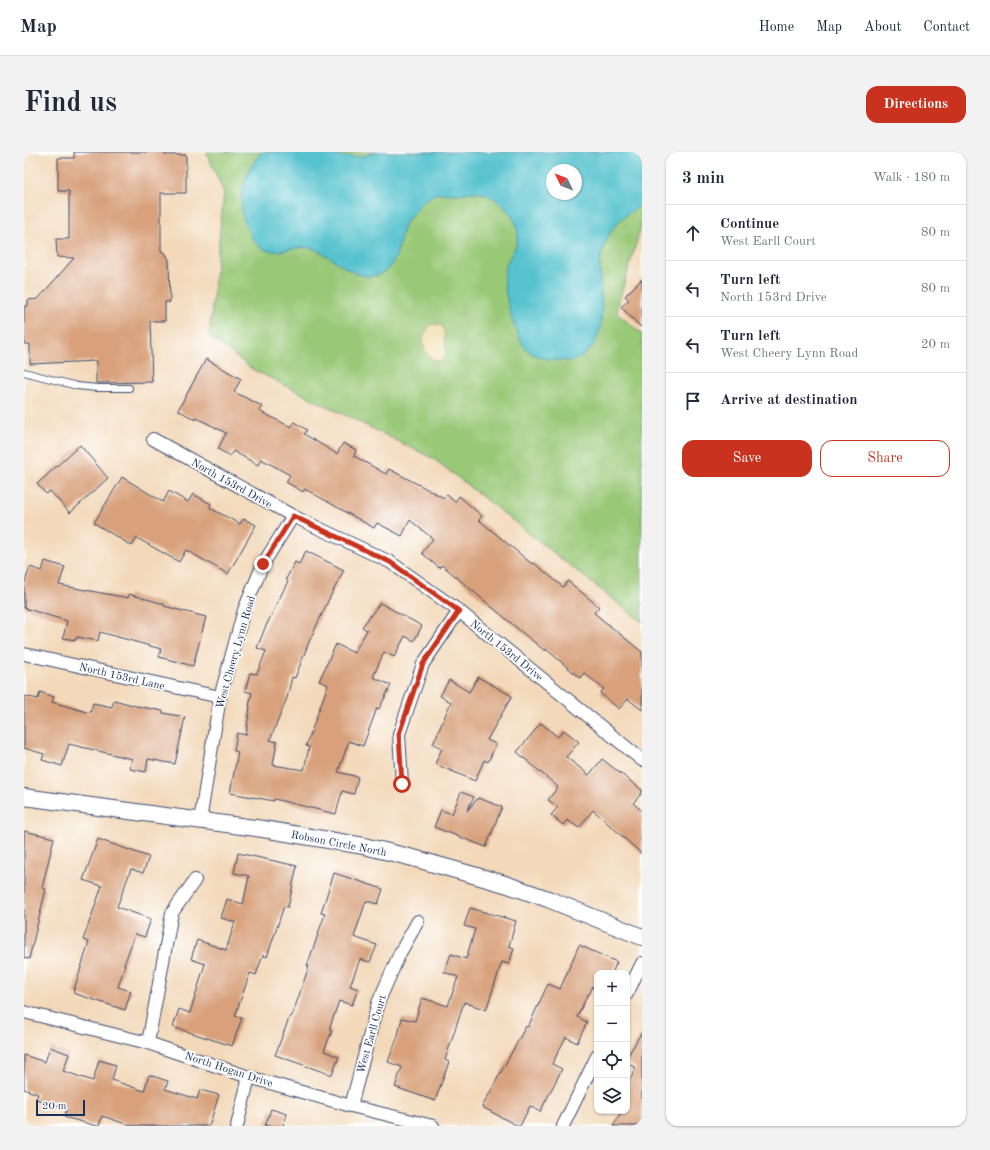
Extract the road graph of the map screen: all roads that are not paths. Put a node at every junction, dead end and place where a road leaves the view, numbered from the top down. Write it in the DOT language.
graph roads {
  1 [pos="24,372"];
  2 [pos="128,388"];
  3 [pos="153,439"];
  4 [pos="293,516"];
  5 [pos="459,611"];
  6 [pos="24,654"];
  7 [pos="220,697"];
  8 [pos="642,760"];
  9 [pos="402,784"];
  10 [pos="24,797"];
  11 [pos="200,821"];
  12 [pos="195,880"];
  13 [pos="418,921"];
  14 [pos="642,936"];
  15 [pos="642,963"];
  16 [pos="630,988"];
  17 [pos="24,1012"];
  18 [pos="148,1043"];
  19 [pos="594,1062"];
  20 [pos="248,1076"];
  21 [pos="351,1106"];
  22 [pos="237,1126"];
  23 [pos="433,1126"];
  24 [pos="563,1126"];
  1 -- 2 [label="lane"];
  3 -- 4 [label="street, North 153rd Drive"];
  4 -- 5 [label="street, North 153rd Drive"];
  4 -- 7 [label="street, West Cheery Lynn Road"];
  5 -- 8 [label="street, North 153rd Drive"];
  5 -- 9 [label="street"];
  6 -- 7 [label="street, North 153rd Lane"];
  7 -- 11 [label="street, West Cheery Lynn Road"];
  10 -- 11 [label="street, Robson Circle North"];
  11 -- 14 [label="street, Robson Circle North"];
  12 -- 18 [label="street"];
  13 -- 21 [label="street, West Earll Court"];
  15 -- 16 [label="street"];
  17 -- 18 [label="street, North Hogan Drive"];
  18 -- 20 [label="street, North Hogan Drive"];
  19 -- 24 [label="street"];
  20 -- 21 [label="street, North Hogan Drive"];
  20 -- 22 [label="street"];
  21 -- 23 [label="street, North Hogan Drive"];
}
